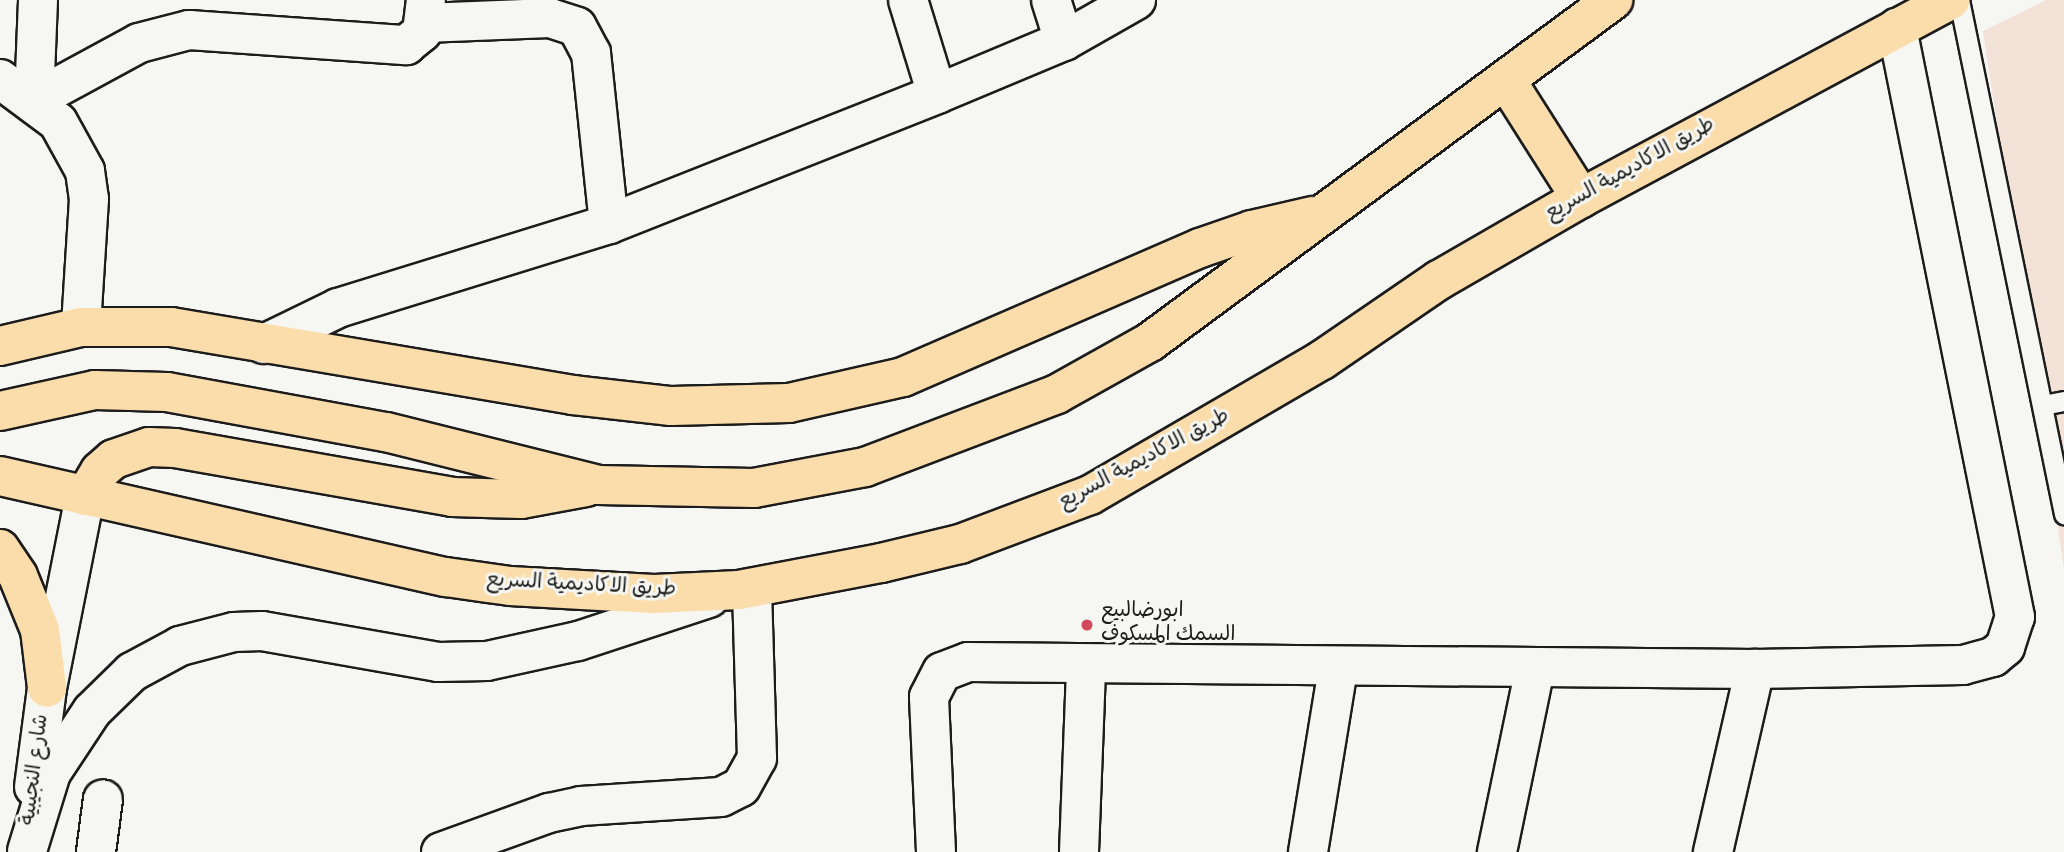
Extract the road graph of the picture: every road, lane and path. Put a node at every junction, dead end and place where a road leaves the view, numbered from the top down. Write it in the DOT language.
graph roads {
  1 [pos="38,0"];
  2 [pos="908,0"];
  3 [pos="1051,0"];
  4 [pos="1136,0"];
  5 [pos="1613,0"];
  6 [pos="1950,0"];
  7 [pos="1959,0"];
  8 [pos="425,12"];
  9 [pos="237,15"];
  10 [pos="1897,28"];
  11 [pos="1063,41"];
  12 [pos="0,79"];
  13 [pos="1506,80"];
  14 [pos="937,94"];
  15 [pos="34,100"];
  16 [pos="1581,198"];
  17 [pos="1325,214"];
  18 [pos="608,224"];
  19 [pos="82,327"];
  20 [pos="264,344"];
  21 [pos="0,346"];
  22 [pos="2064,401"];
  23 [pos="2043,405"];
  24 [pos="0,411"];
  25 [pos="0,476"];
  26 [pos="598,485"];
  27 [pos="85,496"];
  28 [pos="2064,514"];
  29 [pos="0,549"];
  30 [pos="746,589"];
  31 [pos="1086,666"];
  32 [pos="1338,668"];
  33 [pos="1535,668"];
  34 [pos="1755,669"];
  35 [pos="47,688"];
  36 [pos="103,799"];
  37 [pos="27,852"];
  38 [pos="96,852"];
  39 [pos="441,852"];
  40 [pos="936,852"];
  41 [pos="1079,852"];
  42 [pos="1308,852"];
  43 [pos="1497,852"];
  44 [pos="1713,852"];
  1 -- 15 [label="street"];
  2 -- 14 [label="street"];
  3 -- 11 [label="street"];
  4 -- 11 [label="street"];
  5 -- 13 [label="highway"];
  6 -- 10 [label="highway, طريق الاكاديمية السريع"];
  7 -- 23 [label="lane"];
  8 -- 9 [label="street"];
  8 -- 18 [label="street"];
  9 -- 15 [label="street"];
  10 -- 16 [label="highway, طريق الاكاديمية السريع"];
  10 -- 34 [label="street"];
  11 -- 14 [label="street"];
  12 -- 15 [label="street"];
  13 -- 16 [label="highway"];
  13 -- 17 [label="highway"];
  14 -- 18 [label="street"];
  15 -- 19 [label="street"];
  16 -- 30 [label="highway, طريق الاكاديمية السريع"];
  17 -- 20 [label="highway"];
  17 -- 26 [label="highway"];
  18 -- 20 [label="street"];
  19 -- 20 [label="highway"];
  19 -- 21 [label="highway"];
  22 -- 23 [label="lane"];
  23 -- 28 [label="lane"];
  24 -- 26 [label="highway"];
  25 -- 27 [label="highway, طريق الاكاديمية السريع"];
  26 -- 27 [label="highway"];
  27 -- 30 [label="highway, طريق الاكاديمية السريع"];
  27 -- 35 [label="street, شارع النجيبية"];
  29 -- 35 [label="highway"];
  30 -- 37 [label="street"];
  30 -- 39 [label="street"];
  31 -- 32 [label="street"];
  31 -- 40 [label="street"];
  31 -- 41 [label="street"];
  32 -- 33 [label="street"];
  32 -- 42 [label="street"];
  33 -- 34 [label="street"];
  33 -- 43 [label="street"];
  34 -- 44 [label="street"];
  35 -- 37 [label="street, شارع النجيبية"];
  36 -- 38 [label="street"];
}
